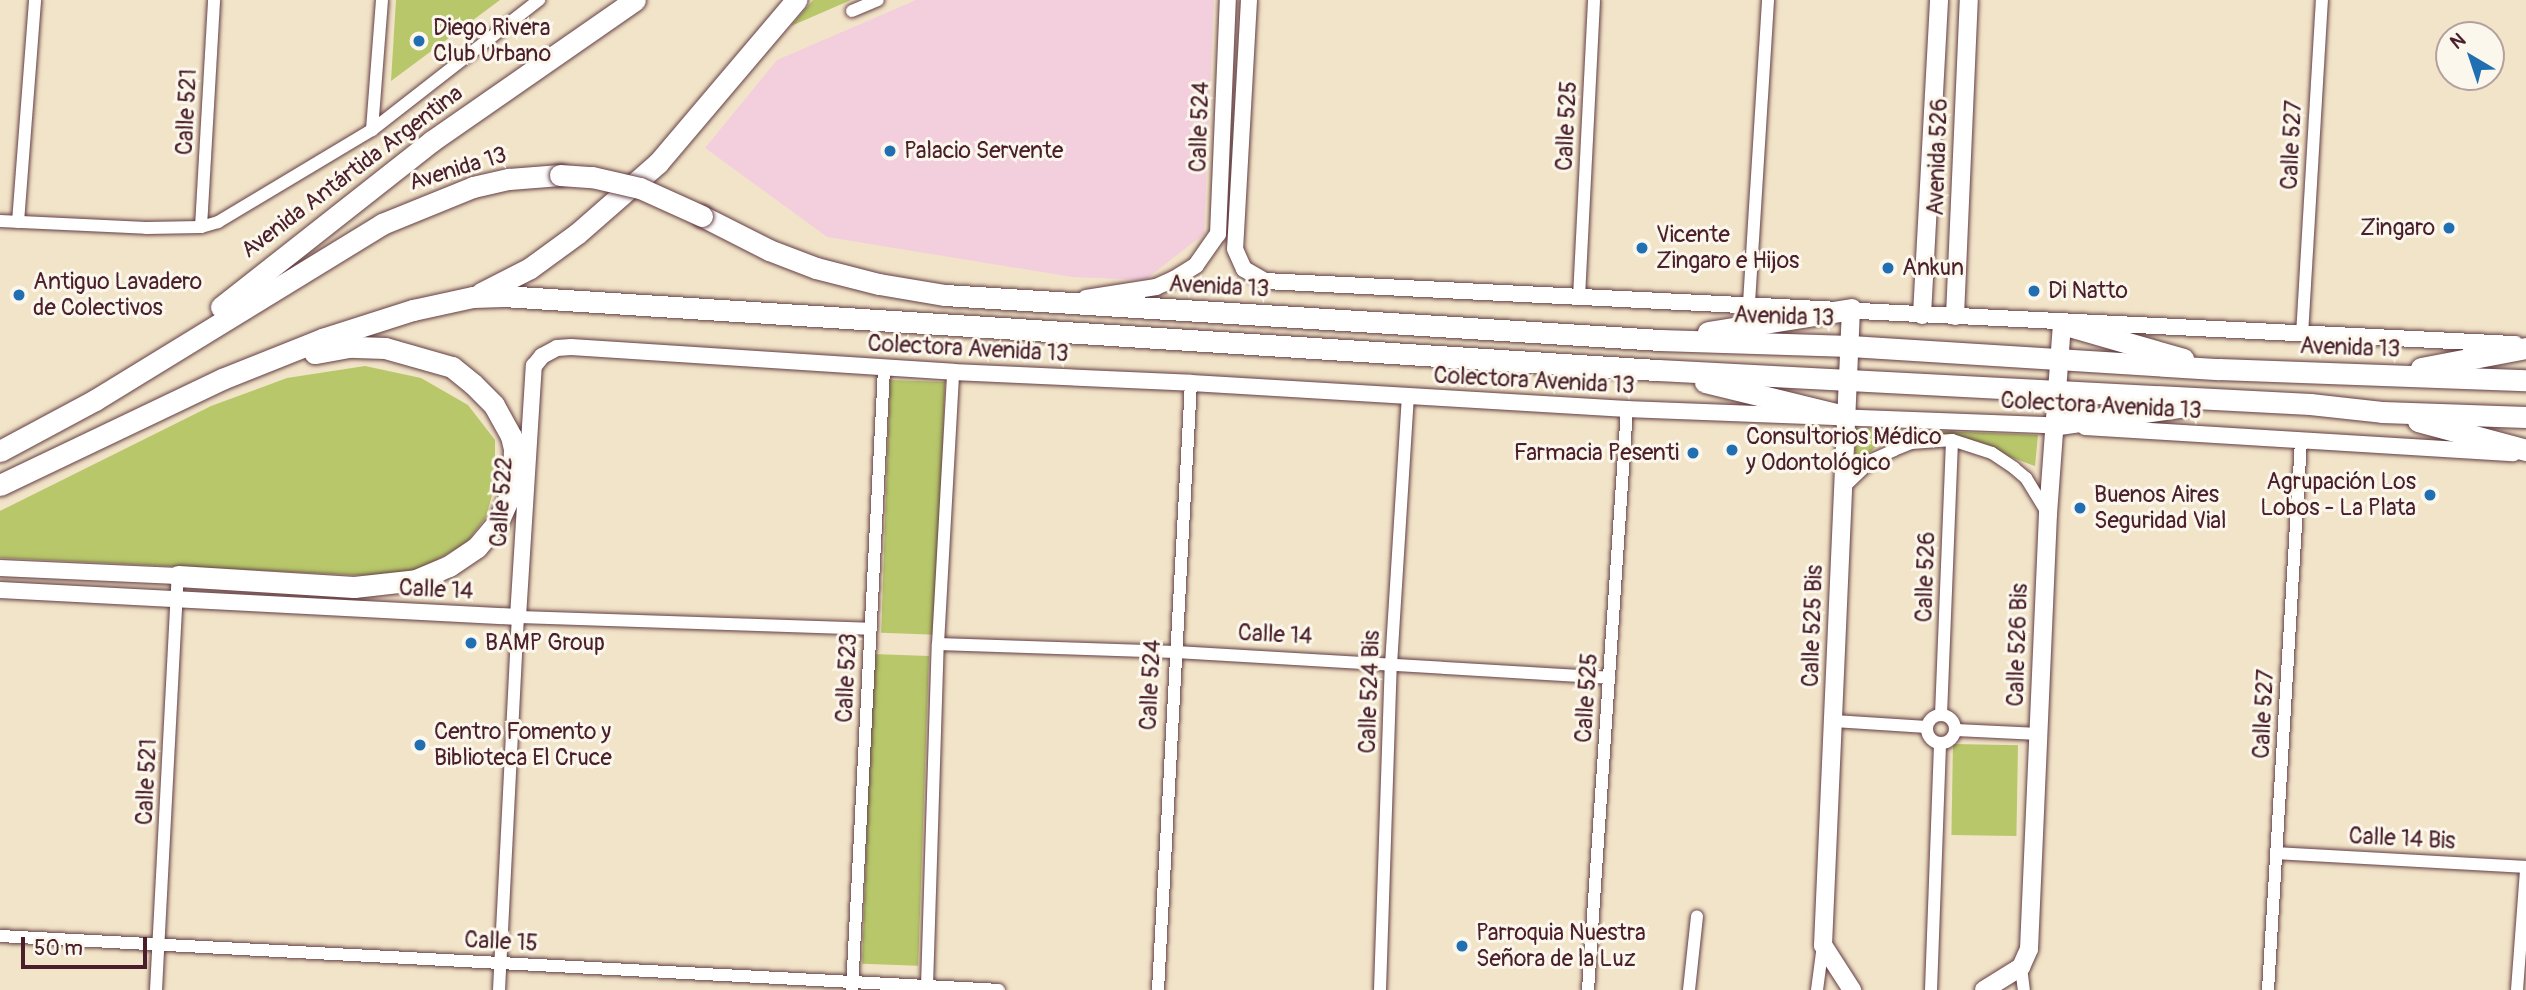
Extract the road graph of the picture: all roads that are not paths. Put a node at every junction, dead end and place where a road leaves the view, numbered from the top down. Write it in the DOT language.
graph roads {
  1 [pos="35,0"];
  2 [pos="214,0"];
  3 [pos="382,0"];
  4 [pos="539,0"];
  5 [pos="635,0"];
  6 [pos="796,0"];
  7 [pos="878,0"];
  8 [pos="1228,0"];
  9 [pos="1249,0"];
  10 [pos="1594,0"];
  11 [pos="1768,0"];
  12 [pos="1939,0"];
  13 [pos="1969,0"];
  14 [pos="2322,0"];
  15 [pos="852,11"];
  16 [pos="372,130"];
  17 [pos="0,221"];
  18 [pos="18,222"];
  19 [pos="201,226"];
  20 [pos="473,297"];
  21 [pos="1579,297"];
  22 [pos="1051,303"];
  23 [pos="1749,303"];
  24 [pos="1851,309"];
  25 [pos="1922,314"];
  26 [pos="1955,316"];
  27 [pos="2062,324"];
  28 [pos="2302,335"];
  29 [pos="1660,340"];
  30 [pos="1850,346"];
  31 [pos="2526,346"];
  32 [pos="279,356"];
  33 [pos="542,356"];
  34 [pos="2059,360"];
  35 [pos="884,368"];
  36 [pos="141,369"];
  37 [pos="2219,369"];
  38 [pos="1658,370"];
  39 [pos="953,372"];
  40 [pos="2379,376"];
  41 [pos="1847,379"];
  42 [pos="2526,380"];
  43 [pos="1191,383"];
  44 [pos="2056,390"];
  45 [pos="1408,396"];
  46 [pos="2232,400"];
  47 [pos="1628,409"];
  48 [pos="2382,412"];
  49 [pos="1844,416"];
  50 [pos="2526,417"];
  51 [pos="2053,425"];
  52 [pos="1952,440"];
  53 [pos="2301,440"];
  54 [pos="0,451"];
  55 [pos="2526,452"];
  56 [pos="0,485"];
  57 [pos="1842,489"];
  58 [pos="2048,514"];
  59 [pos="0,568"];
  60 [pos="178,576"];
  61 [pos="0,590"];
  62 [pos="178,600"];
  63 [pos="517,617"];
  64 [pos="871,629"];
  65 [pos="938,644"];
  66 [pos="1176,652"];
  67 [pos="1391,665"];
  68 [pos="1609,678"];
  69 [pos="1941,715"];
  70 [pos="1834,721"];
  71 [pos="1927,727"];
  72 [pos="1955,730"];
  73 [pos="2039,734"];
  74 [pos="1940,744"];
  75 [pos="2276,853"];
  76 [pos="2526,869"];
  77 [pos="1697,916"];
  78 [pos="0,936"];
  79 [pos="159,945"];
  80 [pos="1823,945"];
  81 [pos="500,963"];
  82 [pos="2021,967"];
  83 [pos="852,986"];
  84 [pos="927,986"];
  85 [pos="156,990"];
  86 [pos="499,990"];
  87 [pos="999,990"];
  88 [pos="1158,990"];
  89 [pos="1380,990"];
  90 [pos="1588,990"];
  91 [pos="1689,990"];
  92 [pos="1817,990"];
  93 [pos="1852,990"];
  94 [pos="1931,990"];
  95 [pos="1984,990"];
  96 [pos="2024,990"];
  97 [pos="2268,990"];
  98 [pos="2517,990"];
  1 -- 18 [label="street"];
  2 -- 19 [label="street, Calle 521"];
  3 -- 16 [label="street"];
  4 -- 16 [label="street, Avenida Antártida Argentina"];
  5 -- 36 [label="main road, Avenida Antártida Argentina"];
  6 -- 20 [label="main road"];
  7 -- 15 [label="street"];
  8 -- 22 [label="street, Calle 524"];
  9 -- 21 [label="street, Calle 524"];
  10 -- 21 [label="street, Calle 525"];
  11 -- 23 [label="street"];
  12 -- 25 [label="main road, Avenida 526"];
  13 -- 26 [label="main road, Avenida 526"];
  14 -- 28 [label="street, Calle 527"];
  16 -- 19 [label="street, Avenida Antártida Argentina"];
  17 -- 18 [label="street"];
  18 -- 19 [label="street"];
  20 -- 32 [label="main road"];
  20 -- 38 [label="main road"];
  21 -- 23 [label="street"];
  22 -- 29 [label="main road, Avenida 13"];
  22 -- 36 [label="main road, Avenida 13, bridge"];
  23 -- 24 [label="street"];
  24 -- 25 [label="street"];
  24 -- 29 [label="main road"];
  24 -- 30 [label="main road, Calle 525 Bis"];
  25 -- 26 [label="street"];
  26 -- 27 [label="street"];
  27 -- 28 [label="street"];
  27 -- 34 [label="main road, Calle 526 Bis"];
  27 -- 37 [label="main road"];
  28 -- 31 [label="street"];
  29 -- 30 [label="main road, Avenida 13"];
  30 -- 34 [label="main road, Avenida 13"];
  30 -- 41 [label="main road, Calle 525 Bis"];
  31 -- 40 [label="main road"];
  32 -- 56 [label="main road"];
  32 -- 60 [label="main road"];
  33 -- 35 [label="street, Colectora Avenida 13"];
  33 -- 63 [label="street, Calle 522"];
  34 -- 37 [label="main road, Avenida 13"];
  34 -- 44 [label="main road, Calle 526 Bis"];
  35 -- 39 [label="street, Colectora Avenida 13"];
  35 -- 64 [label="street, Calle 523"];
  36 -- 54 [label="main road, Avenida 13"];
  37 -- 40 [label="main road, Avenida 13"];
  38 -- 41 [label="main road"];
  38 -- 49 [label="main road"];
  39 -- 43 [label="street, Colectora Avenida 13"];
  39 -- 65 [label="street"];
  40 -- 42 [label="main road, Avenida 13"];
  41 -- 44 [label="main road"];
  41 -- 49 [label="main road, Calle 525 Bis"];
  43 -- 45 [label="street, Colectora Avenida 13"];
  43 -- 66 [label="street, Calle 524"];
  44 -- 46 [label="main road"];
  44 -- 51 [label="main road, Calle 526 Bis"];
  45 -- 47 [label="street, Colectora Avenida 13"];
  45 -- 67 [label="street, Calle 524 Bis"];
  46 -- 48 [label="main road"];
  46 -- 51 [label="main road"];
  47 -- 49 [label="street, Colectora Avenida 13"];
  47 -- 68 [label="street, Calle 525"];
  48 -- 50 [label="main road"];
  48 -- 55 [label="main road"];
  49 -- 51 [label="street, Colectora Avenida 13"];
  49 -- 57 [label="main road, Calle 525 Bis"];
  51 -- 53 [label="street, Colectora Avenida 13"];
  51 -- 58 [label="main road, Calle 526 Bis"];
  52 -- 57 [label="street"];
  52 -- 58 [label="street"];
  52 -- 69 [label="street, Calle 526"];
  53 -- 55 [label="street, Colectora Avenida 13"];
  53 -- 75 [label="street, Calle 527"];
  57 -- 70 [label="main road, Calle 525 Bis"];
  58 -- 73 [label="main road, Calle 526 Bis"];
  59 -- 60 [label="street"];
  60 -- 62 [label="street, Calle 521"];
  61 -- 62 [label="street, Calle 14"];
  62 -- 63 [label="street, Calle 14"];
  62 -- 79 [label="street, Calle 521"];
  63 -- 64 [label="street, Calle 14"];
  63 -- 81 [label="street, Calle 522"];
  64 -- 83 [label="street, Calle 523"];
  65 -- 66 [label="street, Calle 14"];
  65 -- 84 [label="street"];
  66 -- 67 [label="street, Calle 14"];
  66 -- 88 [label="street, Calle 524"];
  67 -- 68 [label="street, Calle 14"];
  67 -- 89 [label="street, Calle 524 Bis"];
  68 -- 90 [label="street, Calle 525"];
  69 -- 71 [label="street"];
  69 -- 72 [label="street"];
  70 -- 71 [label="street"];
  70 -- 80 [label="main road, Calle 525 Bis"];
  71 -- 74 [label="street"];
  72 -- 73 [label="street"];
  72 -- 74 [label="street"];
  73 -- 82 [label="main road, Calle 526 Bis"];
  74 -- 94 [label="street"];
  75 -- 76 [label="street, Calle 14 Bis"];
  75 -- 97 [label="street, Calle 527"];
  76 -- 98 [label="street"];
  77 -- 91 [label="street"];
  78 -- 79 [label="street, Calle 15"];
  79 -- 81 [label="street, Calle 15"];
  79 -- 85 [label="street, Calle 521"];
  80 -- 92 [label="street, Calle 525 Bis"];
  80 -- 93 [label="main road"];
  81 -- 83 [label="street, Calle 15"];
  81 -- 86 [label="street, Calle 522"];
  82 -- 95 [label="main road"];
  82 -- 96 [label="street, Calle 526 Bis"];
  83 -- 84 [label="street, Calle 15"];
  84 -- 87 [label="street, Calle 15"];
}
